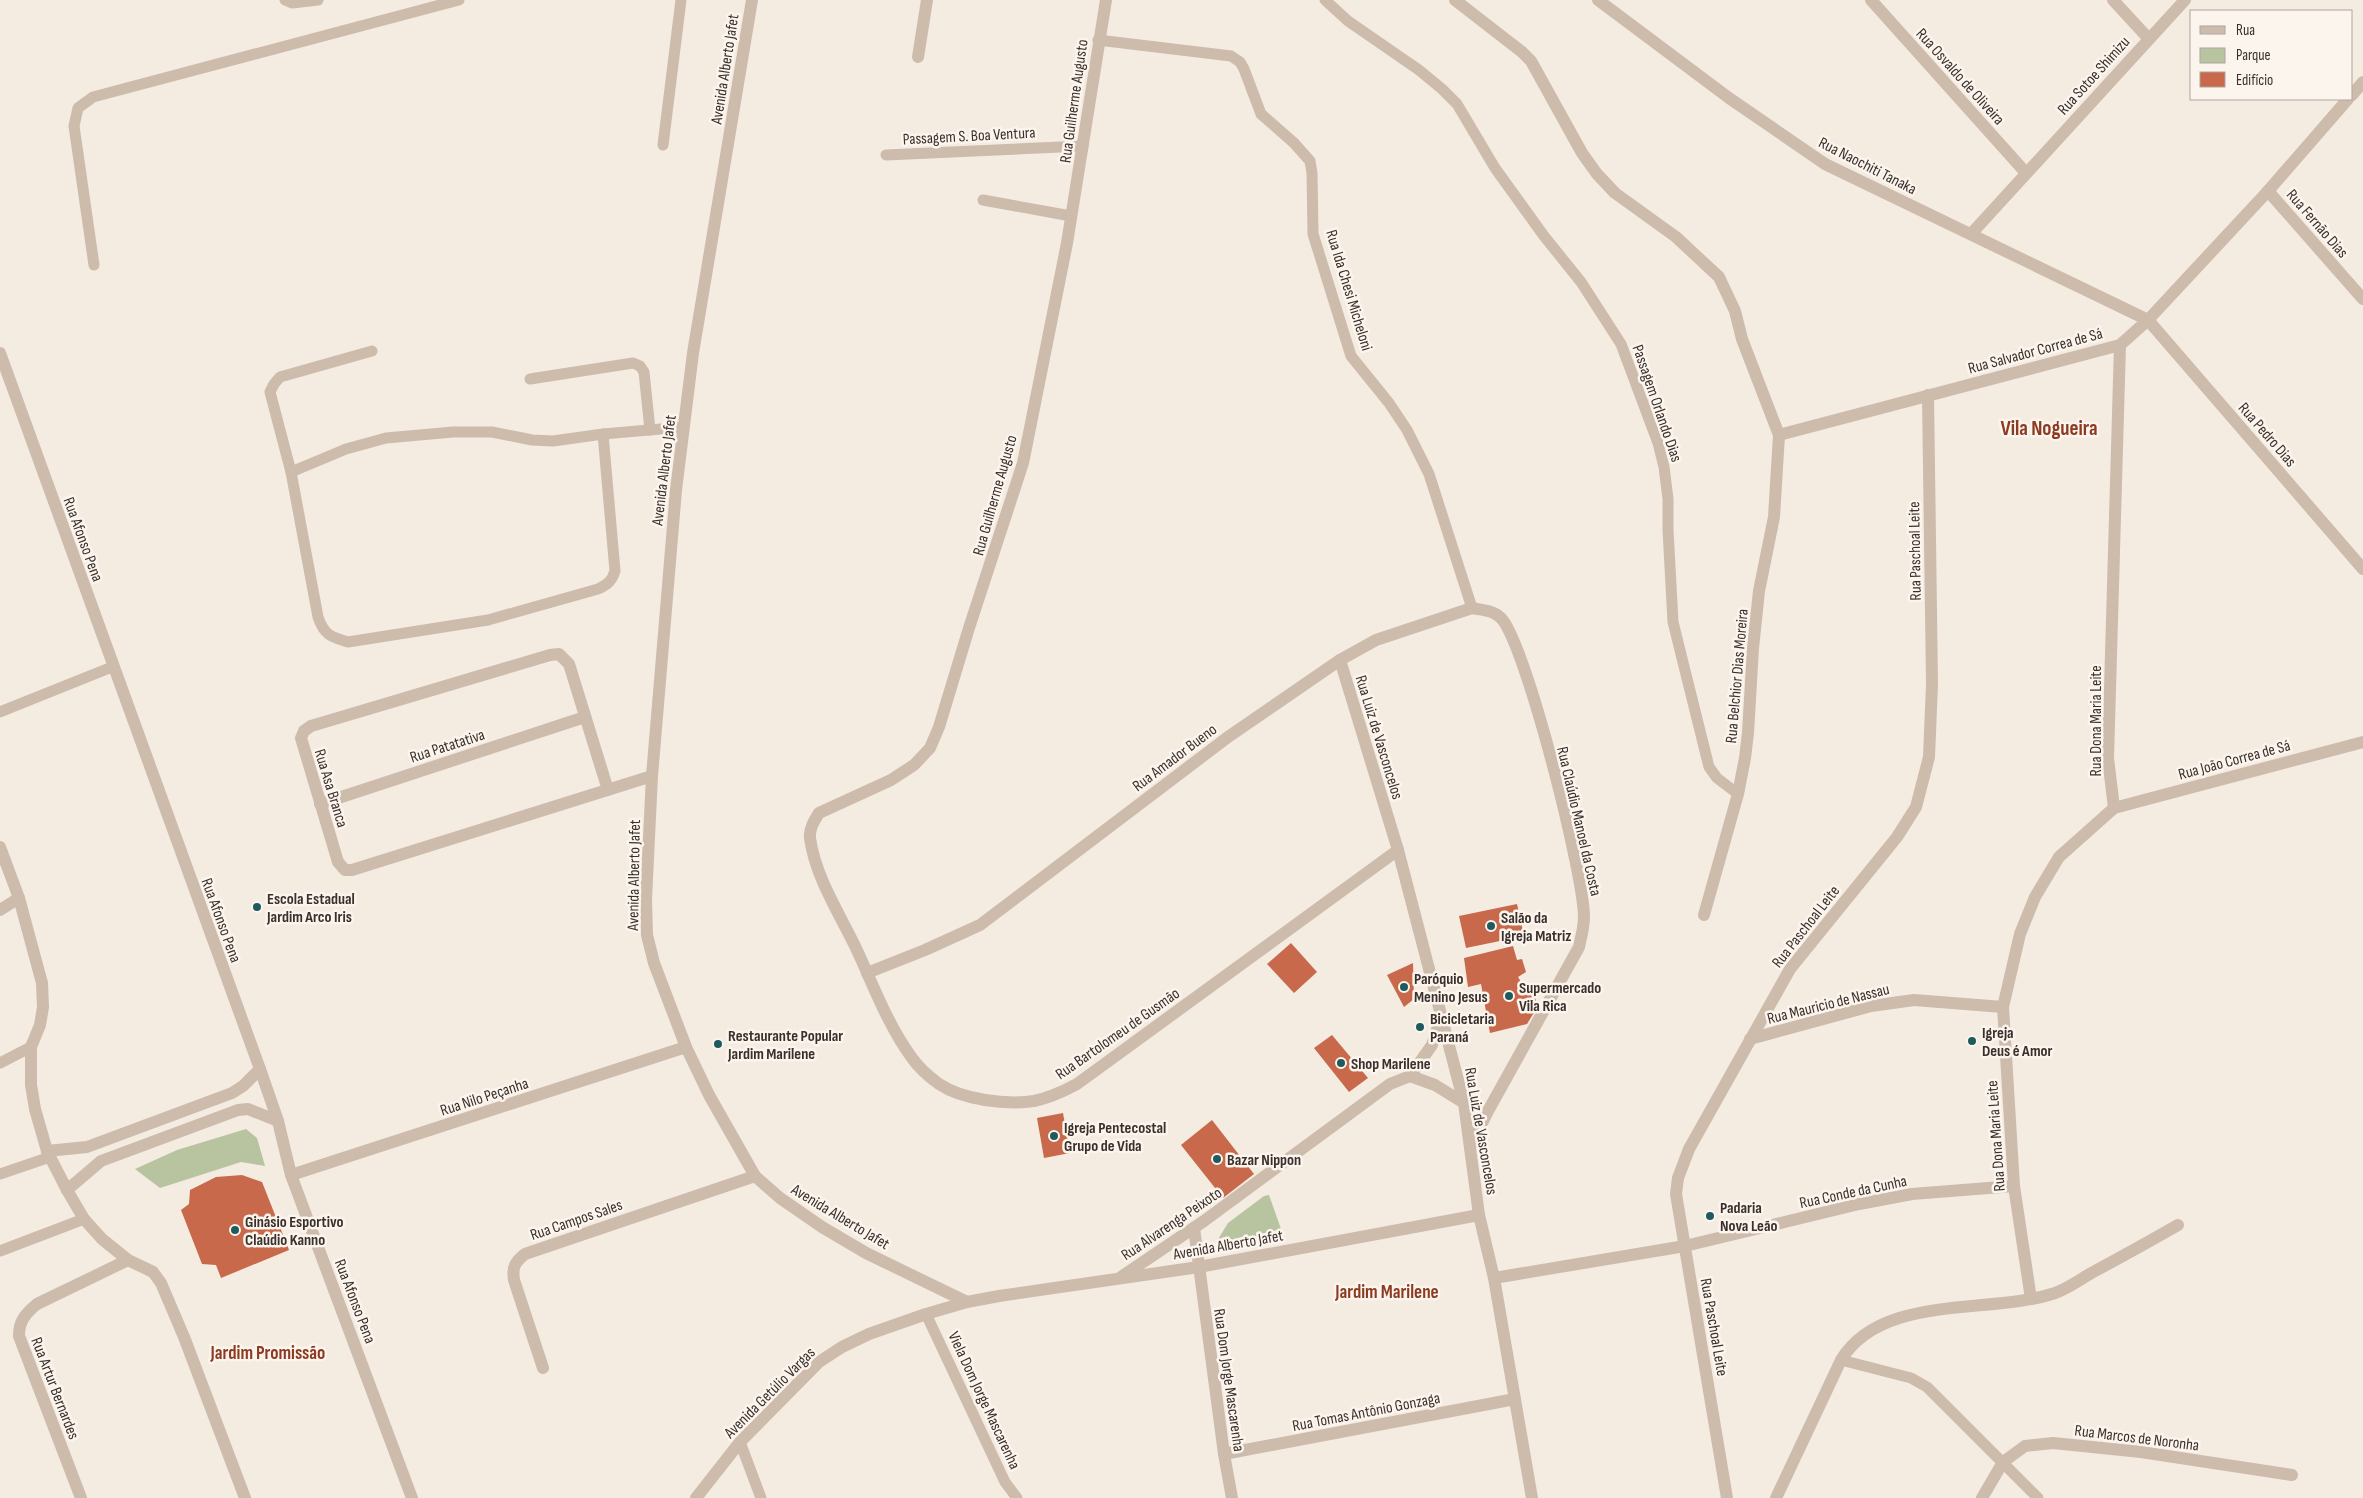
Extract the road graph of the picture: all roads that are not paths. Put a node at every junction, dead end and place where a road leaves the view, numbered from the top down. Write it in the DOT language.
graph roads {
  1 [pos="285,0"];
  2 [pos="318,0"];
  3 [pos="459,0"];
  4 [pos="681,0"];
  5 [pos="752,0"];
  6 [pos="927,0"];
  7 [pos="1106,0"];
  8 [pos="1325,0"];
  9 [pos="1455,0"];
  10 [pos="1598,0"];
  11 [pos="1871,0"];
  12 [pos="2113,0"];
  13 [pos="2185,0"];
  14 [pos="2148,38"];
  15 [pos="1098,40"];
  16 [pos="918,56"];
  17 [pos="2363,82"];
  18 [pos="2353,94"];
  19 [pos="2347,100"];
  20 [pos="663,146"];
  21 [pos="1083,146"];
  22 [pos="886,155"];
  23 [pos="2026,173"];
  24 [pos="2268,190"];
  25 [pos="983,200"];
  26 [pos="1071,216"];
  27 [pos="1971,234"];
  28 [pos="94,265"];
  29 [pos="2363,299"];
  30 [pos="2148,320"];
  31 [pos="2120,345"];
  32 [pos="372,351"];
  33 [pos="0,353"];
  34 [pos="530,379"];
  35 [pos="1928,395"];
  36 [pos="684,427"];
  37 [pos="650,430"];
  38 [pos="604,434"];
  39 [pos="1779,435"];
  40 [pos="291,472"];
  41 [pos="2363,569"];
  42 [pos="1472,608"];
  43 [pos="1340,660"];
  44 [pos="112,667"];
  45 [pos="0,712"];
  46 [pos="585,718"];
  47 [pos="2363,742"];
  48 [pos="652,776"];
  49 [pos="608,790"];
  50 [pos="1738,794"];
  51 [pos="320,804"];
  52 [pos="2114,808"];
  53 [pos="0,847"];
  54 [pos="1398,850"];
  55 [pos="818,869"];
  56 [pos="19,898"];
  57 [pos="0,910"];
  58 [pos="1704,915"];
  59 [pos="868,973"];
  60 [pos="2003,1007"];
  61 [pos="1441,1015"];
  62 [pos="1750,1039"];
  63 [pos="686,1046"];
  64 [pos="31,1047"];
  65 [pos="0,1063"];
  66 [pos="260,1069"];
  67 [pos="1410,1076"];
  68 [pos="1464,1103"];
  69 [pos="278,1121"];
  70 [pos="1470,1146"];
  71 [pos="49,1154"];
  72 [pos="0,1174"];
  73 [pos="291,1175"];
  74 [pos="755,1176"];
  75 [pos="2014,1186"];
  76 [pos="66,1190"];
  77 [pos="1479,1215"];
  78 [pos="84,1220"];
  79 [pos="2178,1225"];
  80 [pos="1194,1228"];
  81 [pos="1685,1246"];
  82 [pos="0,1251"];
  83 [pos="128,1260"];
  84 [pos="1199,1267"];
  85 [pos="1120,1277"];
  86 [pos="1494,1278"];
  87 [pos="2031,1299"];
  88 [pos="967,1302"];
  89 [pos="926,1314"];
  90 [pos="1841,1360"];
  91 [pos="543,1368"];
  92 [pos="1515,1399"];
  93 [pos="740,1442"];
  94 [pos="1224,1454"];
  95 [pos="2003,1462"];
  96 [pos="2292,1475"];
  97 [pos="81,1498"];
  98 [pos="245,1498"];
  99 [pos="412,1498"];
  100 [pos="696,1498"];
  101 [pos="761,1498"];
  102 [pos="1018,1498"];
  103 [pos="1232,1498"];
  104 [pos="1532,1498"];
  105 [pos="1727,1498"];
  106 [pos="1776,1498"];
  107 [pos="1982,1498"];
  108 [pos="2038,1498"];
  1 -- 2 [label="lane"];
  3 -- 28 [label="lane"];
  4 -- 20 [label="lane"];
  5 -- 36 [label="street, Avenida Alberto Jafet"];
  6 -- 16 [label="street"];
  7 -- 15 [label="street, Rua Guilherme Augusto"];
  8 -- 50 [label="lane, Passagem Orlando Dias"];
  9 -- 39 [label="street"];
  10 -- 27 [label="street, Rua Naochiti Tanaka"];
  11 -- 23 [label="street, Rua Osvaldo de Oliveira"];
  12 -- 14 [label="street"];
  13 -- 14 [label="street, Rua Sotoe Shimizu"];
  14 -- 23 [label="street, Rua Sotoe Shimizu"];
  15 -- 21 [label="street, Rua Guilherme Augusto"];
  15 -- 42 [label="lane, Rua Ida Chesi Micheloni"];
  17 -- 18 [label="street"];
  19 -- 24 [label="street, Rua Salvador Correa de Sá"];
  21 -- 22 [label="lane, Passagem S. Boa Ventura"];
  21 -- 26 [label="street, Rua Guilherme Augusto"];
  23 -- 27 [label="street, Rua Sotoe Shimizu"];
  24 -- 29 [label="street, Rua Fernão Dias"];
  24 -- 30 [label="street, Rua Salvador Correa de Sá"];
  25 -- 26 [label="lane"];
  26 -- 55 [label="street, Rua Guilherme Augusto"];
  27 -- 30 [label="street, Rua Naochiti Tanaka"];
  30 -- 31 [label="street, Rua Salvador Correa de Sá"];
  30 -- 41 [label="street, Rua Pedro Dias"];
  31 -- 35 [label="street, Rua Salvador Correa de Sá"];
  31 -- 52 [label="street, Rua Dona Maria Leite"];
  32 -- 40 [label="lane"];
  33 -- 44 [label="street, Rua Afonso Pena"];
  34 -- 37 [label="lane"];
  35 -- 39 [label="street, Rua Salvador Correa de Sá"];
  35 -- 62 [label="street, Rua Paschoal Leite"];
  36 -- 37 [label="lane"];
  36 -- 48 [label="street, Avenida Alberto Jafet"];
  37 -- 38 [label="lane"];
  38 -- 40 [label="lane"];
  38 -- 40 [label="lane"];
  39 -- 50 [label="street, Rua Belchior Dias Moreira"];
  42 -- 43 [label="street, Rua Amador Bueno"];
  42 -- 70 [label="street, Rua Claúdio Manoel da Costa"];
  43 -- 54 [label="street, Rua Luiz de Vasconcelos"];
  43 -- 59 [label="street, Rua Amador Bueno"];
  44 -- 45 [label="lane"];
  44 -- 66 [label="street, Rua Afonso Pena"];
  46 -- 49 [label="street, Rua Asa Branca"];
  46 -- 51 [label="street, Rua Patatativa"];
  46 -- 51 [label="street, Rua Asa Branca"];
  47 -- 52 [label="street, Rua João Correa de Sá"];
  48 -- 49 [label="street, Rua Asa Branca"];
  48 -- 63 [label="street, Avenida Alberto Jafet"];
  49 -- 51 [label="street, Rua Asa Branca"];
  50 -- 58 [label="street, Rua Belchior Dias Moreira"];
  52 -- 60 [label="street, Rua Dona Maria Leite"];
  53 -- 56 [label="street"];
  54 -- 59 [label="street, Rua Bartolomeu de Gusmão"];
  54 -- 61 [label="street, Rua Luiz de Vasconcelos"];
  55 -- 59 [label="street, Rua Bartolomeu de Gusmão"];
  56 -- 57 [label="street"];
  56 -- 64 [label="street"];
  60 -- 62 [label="street, Rua Mauricio de Nassau"];
  60 -- 75 [label="street, Rua Dona Maria Leite"];
  61 -- 67 [label="street"];
  61 -- 68 [label="street, Rua Luiz de Vasconcelos"];
  62 -- 81 [label="street, Rua Paschoal Leite"];
  63 -- 73 [label="street, Rua Nilo Peçanha"];
  63 -- 74 [label="street, Avenida Alberto Jafet"];
  64 -- 65 [label="lane"];
  64 -- 71 [label="street"];
  66 -- 69 [label="street, Rua Afonso Pena"];
  66 -- 71 [label="street"];
  67 -- 68 [label="street"];
  67 -- 80 [label="street, Rua Alvarenga Peixoto"];
  68 -- 70 [label="street, Rua Luiz de Vasconcelos"];
  69 -- 73 [label="street, Rua Afonso Pena"];
  69 -- 76 [label="street"];
  70 -- 77 [label="street, Rua Luiz de Vasconcelos"];
  71 -- 72 [label="lane"];
  71 -- 76 [label="street"];
  73 -- 99 [label="street, Rua Afonso Pena"];
  74 -- 88 [label="street, Avenida Alberto Jafet"];
  74 -- 91 [label="street, Rua Campos Sales"];
  75 -- 81 [label="street, Rua Conde da Cunha"];
  75 -- 87 [label="street, Rua Dona Maria Leite"];
  76 -- 78 [label="street"];
  77 -- 84 [label="street, Avenida Alberto Jafet"];
  77 -- 86 [label="street, Rua Luiz de Vasconcelos"];
  78 -- 82 [label="lane"];
  78 -- 83 [label="street"];
  79 -- 87 [label="street"];
  80 -- 84 [label="street, Rua Dom Jorge Mascarenha"];
  80 -- 85 [label="street, Rua Alvarenga Peixoto"];
  81 -- 86 [label="street, Rua Conde da Cunha"];
  81 -- 105 [label="street, Rua Paschoal Leite"];
  83 -- 97 [label="street, Rua Artur Bernardes"];
  83 -- 98 [label="street"];
  84 -- 85 [label="street, Avenida Alberto Jafet"];
  84 -- 94 [label="street, Rua Dom Jorge Mascarenha"];
  85 -- 88 [label="street, Avenida Alberto Jafet"];
  86 -- 92 [label="street, Rua Luiz de Vasconcelos"];
  87 -- 90 [label="street"];
  88 -- 89 [label="street, Avenida Getúlio Vargas"];
  89 -- 93 [label="street, Avenida Getúlio Vargas"];
  89 -- 102 [label="lane, Viela Dom Jorge Mascarenha"];
  90 -- 95 [label="lane"];
  90 -- 106 [label="street"];
  92 -- 94 [label="street, Rua Tomas Antônio Gonzaga"];
  92 -- 104 [label="street, Rua Luiz de Vasconcelos"];
  93 -- 100 [label="street, Avenida Getúlio Vargas"];
  93 -- 101 [label="lane"];
  94 -- 103 [label="street, Rua Dom Jorge Mascarenha"];
  95 -- 96 [label="street, Rua Marcos de Noronha"];
  95 -- 107 [label="street, Rua Marcos de Noronha"];
  95 -- 108 [label="lane"];
}
